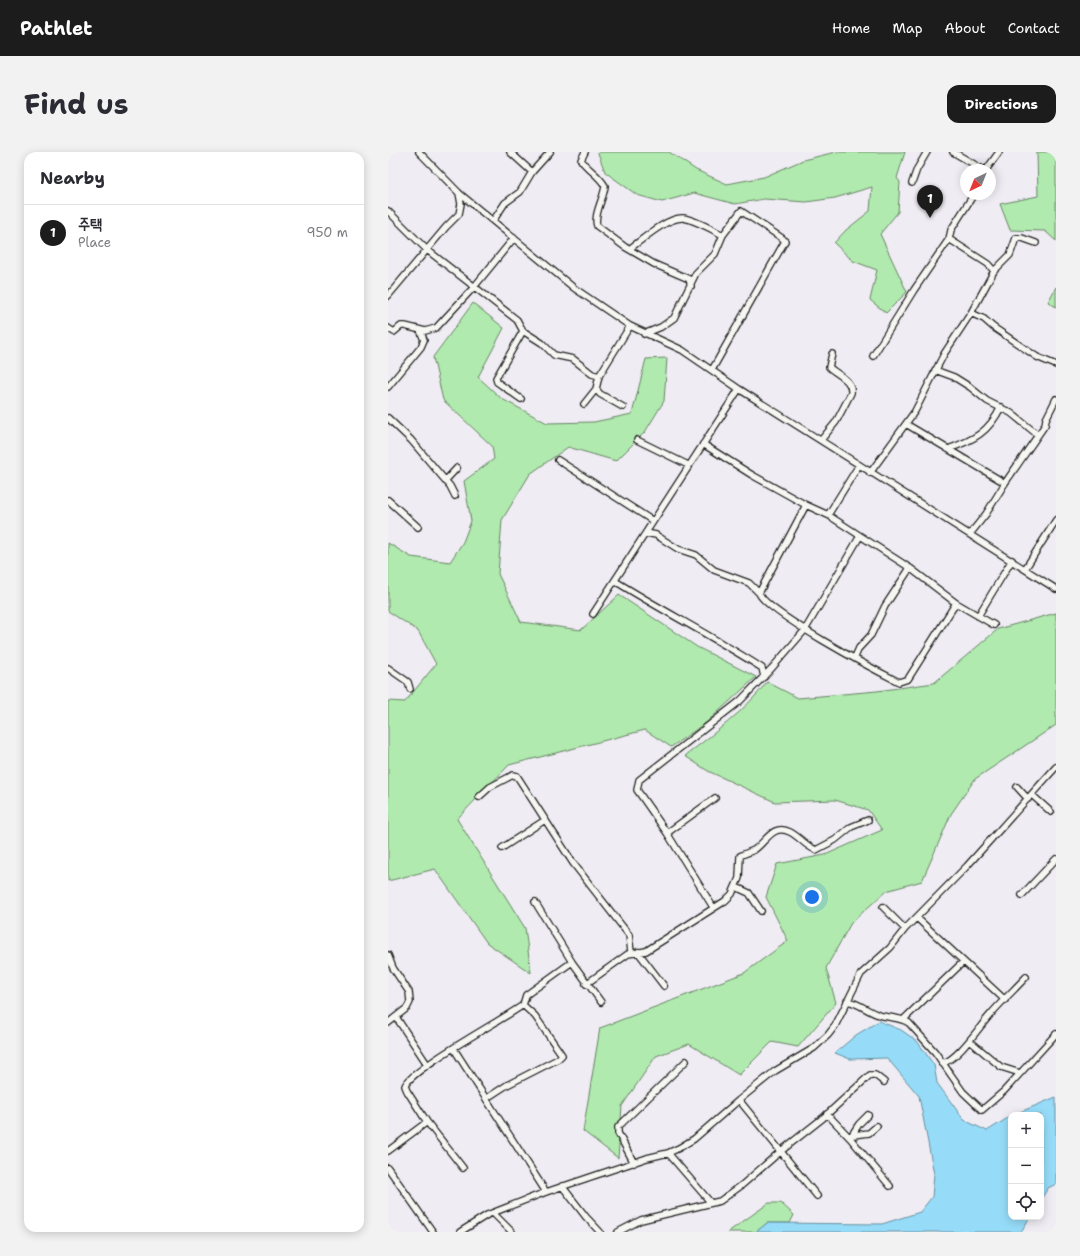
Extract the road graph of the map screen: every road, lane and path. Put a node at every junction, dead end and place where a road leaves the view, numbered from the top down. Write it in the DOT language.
graph roads {
  1 [pos="419,152"];
  2 [pos="510,152"];
  3 [pos="550,152"];
  4 [pos="585,152"];
  5 [pos="926,152"];
  6 [pos="953,152"];
  7 [pos="999,152"];
  8 [pos="974,164"];
  9 [pos="990,164"];
  10 [pos="532,172"];
  11 [pos="912,183"];
  12 [pos="459,193"];
  13 [pos="970,200"];
  14 [pos="388,211"];
  15 [pos="492,221"];
  16 [pos="723,235"];
  17 [pos="514,238"];
  18 [pos="949,239"];
  19 [pos="1036,243"];
  20 [pos="426,249"];
  21 [pos="629,249"];
  22 [pos="994,271"];
  23 [pos="474,286"];
  24 [pos="690,286"];
  25 [pos="388,296"];
  26 [pos="971,312"];
  27 [pos="630,326"];
  28 [pos="388,328"];
  29 [pos="420,330"];
  30 [pos="523,331"];
  31 [pos="644,334"];
  32 [pos="832,354"];
  33 [pos="873,356"];
  34 [pos="1056,365"];
  35 [pos="712,370"];
  36 [pos="935,370"];
  37 [pos="599,376"];
  38 [pos="388,387"];
  39 [pos="596,389"];
  40 [pos="738,389"];
  41 [pos="521,398"];
  42 [pos="1056,399"];
  43 [pos="584,404"];
  44 [pos="623,407"];
  45 [pos="1001,407"];
  46 [pos="388,418"];
  47 [pos="906,424"];
  48 [pos="1038,434"];
  49 [pos="637,440"];
  50 [pos="821,440"];
  51 [pos="703,444"];
  52 [pos="948,449"];
  53 [pos="558,460"];
  54 [pos="688,465"];
  55 [pos="859,465"];
  56 [pos="457,468"];
  57 [pos="870,472"];
  58 [pos="445,481"];
  59 [pos="1005,483"];
  60 [pos="455,496"];
  61 [pos="388,500"];
  62 [pos="806,506"];
  63 [pos="828,515"];
  64 [pos="1056,520"];
  65 [pos="653,521"];
  66 [pos="418,527"];
  67 [pos="646,532"];
  68 [pos="970,534"];
  69 [pos="860,536"];
  70 [pos="1012,560"];
  71 [pos="910,568"];
  72 [pos="1025,569"];
  73 [pos="615,581"];
  74 [pos="1056,589"];
  75 [pos="759,593"];
  76 [pos="956,603"];
  77 [pos="593,614"];
  78 [pos="978,616"];
  79 [pos="994,626"];
  80 [pos="805,630"];
  81 [pos="855,658"];
  82 [pos="388,668"];
  83 [pos="764,677"];
  84 [pos="410,689"];
  85 [pos="1056,767"];
  86 [pos="1017,787"];
  87 [pos="479,797"];
  88 [pos="1030,797"];
  89 [pos="715,798"];
  90 [pos="1051,812"];
  91 [pos="545,820"];
  92 [pos="868,820"];
  93 [pos="668,833"];
  94 [pos="502,848"];
  95 [pos="1056,859"];
  96 [pos="736,887"];
  97 [pos="1022,895"];
  98 [pos="535,902"];
  99 [pos="713,907"];
  100 [pos="883,907"];
  101 [pos="761,911"];
  102 [pos="916,918"];
  103 [pos="906,929"];
  104 [pos="631,952"];
  105 [pos="638,952"];
  106 [pos="388,955"];
  107 [pos="572,962"];
  108 [pos="963,962"];
  109 [pos="1026,977"];
  110 [pos="586,984"];
  111 [pos="664,986"];
  112 [pos="1005,1000"];
  113 [pos="847,1001"];
  114 [pos="601,1002"];
  115 [pos="523,1005"];
  116 [pos="396,1017"];
  117 [pos="903,1020"];
  118 [pos="388,1023"];
  119 [pos="1056,1034"];
  120 [pos="970,1041"];
  121 [pos="454,1049"];
  122 [pos="686,1061"];
  123 [pos="942,1063"];
  124 [pos="427,1064"];
  125 [pos="1020,1073"];
  126 [pos="884,1082"];
  127 [pos="487,1098"];
  128 [pos="739,1100"];
  129 [pos="827,1114"];
  130 [pos="868,1116"];
  131 [pos="427,1122"];
  132 [pos="877,1126"];
  133 [pos="852,1137"];
  134 [pos="388,1151"];
  135 [pos="780,1151"];
  136 [pos="668,1153"];
  137 [pos="634,1163"];
  138 [pos="388,1168"];
  139 [pos="463,1168"];
  140 [pos="562,1186"];
  141 [pos="890,1186"];
  142 [pos="546,1192"];
  143 [pos="817,1196"];
  144 [pos="712,1203"];
  145 [pos="492,1213"];
  146 [pos="433,1232"];
  147 [pos="460,1232"];
  148 [pos="512,1232"];
  149 [pos="600,1232"];
  150 [pos="618,1232"];
  1 -- 12 [label="street"];
  2 -- 10 [label="street"];
  3 -- 10 [label="street"];
  4 -- 21 [label="street"];
  5 -- 11 [label="street"];
  6 -- 8 [label="street"];
  7 -- 9 [label="street"];
  10 -- 15 [label="street"];
  12 -- 15 [label="street"];
  12 -- 20 [label="street"];
  13 -- 18 [label="street"];
  14 -- 20 [label="street"];
  15 -- 17 [label="street"];
  16 -- 21 [label="street"];
  16 -- 24 [label="street"];
  16 -- 35 [label="street"];
  17 -- 23 [label="street"];
  17 -- 27 [label="street"];
  18 -- 22 [label="street"];
  18 -- 33 [label="street"];
  19 -- 22 [label="street"];
  20 -- 23 [label="street"];
  20 -- 25 [label="street"];
  21 -- 24 [label="street"];
  22 -- 26 [label="street"];
  23 -- 29 [label="street"];
  23 -- 30 [label="street"];
  24 -- 31 [label="street"];
  26 -- 34 [label="street"];
  26 -- 36 [label="street"];
  27 -- 31 [label="street"];
  27 -- 37 [label="street"];
  28 -- 29 [label="street"];
  29 -- 38 [label="street"];
  30 -- 37 [label="street"];
  30 -- 41 [label="street"];
  31 -- 35 [label="street"];
  32 -- 50 [label="street"];
  35 -- 40 [label="street"];
  36 -- 45 [label="street"];
  36 -- 47 [label="street"];
  37 -- 39 [label="street"];
  39 -- 43 [label="street"];
  39 -- 44 [label="street"];
  40 -- 50 [label="street"];
  40 -- 51 [label="street"];
  42 -- 48 [label="street"];
  45 -- 48 [label="street"];
  45 -- 52 [label="street"];
  46 -- 58 [label="street"];
  47 -- 52 [label="street"];
  47 -- 57 [label="street"];
  48 -- 59 [label="street"];
  49 -- 54 [label="street"];
  50 -- 55 [label="street"];
  51 -- 54 [label="street"];
  51 -- 62 [label="street"];
  52 -- 59 [label="street"];
  53 -- 65 [label="street"];
  54 -- 65 [label="street"];
  55 -- 57 [label="street"];
  55 -- 63 [label="street"];
  56 -- 58 [label="street"];
  57 -- 68 [label="street"];
  58 -- 60 [label="street"];
  59 -- 68 [label="street"];
  61 -- 66 [label="street"];
  62 -- 63 [label="street"];
  62 -- 75 [label="street"];
  63 -- 69 [label="street"];
  64 -- 72 [label="street"];
  65 -- 67 [label="street"];
  67 -- 73 [label="street"];
  67 -- 75 [label="street"];
  68 -- 70 [label="street"];
  69 -- 71 [label="street"];
  69 -- 80 [label="street"];
  70 -- 72 [label="street"];
  70 -- 78 [label="street"];
  71 -- 76 [label="street"];
  71 -- 81 [label="street"];
  72 -- 74 [label="street"];
  73 -- 77 [label="street"];
  73 -- 83 [label="street"];
  75 -- 80 [label="street"];
  76 -- 78 [label="street"];
  76 -- 81 [label="street"];
  78 -- 79 [label="street"];
  80 -- 81 [label="street"];
  80 -- 83 [label="street"];
  82 -- 84 [label="street"];
  83 -- 93 [label="street"];
  85 -- 88 [label="street"];
  86 -- 88 [label="street"];
  87 -- 91 [label="street"];
  88 -- 90 [label="street"];
  88 -- 102 [label="street"];
  89 -- 93 [label="street"];
  91 -- 94 [label="street"];
  91 -- 104 [label="street"];
  92 -- 96 [label="street"];
  93 -- 99 [label="street"];
  95 -- 97 [label="street"];
  96 -- 99 [label="street"];
  96 -- 101 [label="street"];
  98 -- 107 [label="street"];
  99 -- 105 [label="street"];
  100 -- 103 [label="street"];
  102 -- 103 [label="street"];
  102 -- 108 [label="street"];
  103 -- 113 [label="street"];
  104 -- 105 [label="street"];
  104 -- 110 [label="street"];
  105 -- 111 [label="street"];
  106 -- 116 [label="street"];
  107 -- 110 [label="street"];
  107 -- 115 [label="street"];
  108 -- 112 [label="street"];
  108 -- 117 [label="street"];
  109 -- 112 [label="street"];
  110 -- 114 [label="street"];
  112 -- 120 [label="street"];
  113 -- 117 [label="street"];
  113 -- 128 [label="street"];
  115 -- 121 [label="street"];
  115 -- 127 [label="street"];
  116 -- 118 [label="street"];
  116 -- 124 [label="street"];
  117 -- 123 [label="street"];
  119 -- 125 [label="street"];
  120 -- 123 [label="street"];
  120 -- 125 [label="street"];
  121 -- 124 [label="street"];
  121 -- 127 [label="street"];
  122 -- 137 [label="street"];
  123 -- 125 [label="street"];
  124 -- 131 [label="street"];
  126 -- 129 [label="street"];
  127 -- 142 [label="street"];
  128 -- 135 [label="street"];
  128 -- 136 [label="street"];
  129 -- 133 [label="street"];
  129 -- 135 [label="street"];
  130 -- 133 [label="street"];
  131 -- 134 [label="street"];
  131 -- 139 [label="street"];
  132 -- 133 [label="street"];
  133 -- 141 [label="street"];
  135 -- 143 [label="street"];
  135 -- 144 [label="street"];
  136 -- 137 [label="street"];
  136 -- 144 [label="street"];
  137 -- 140 [label="street"];
  138 -- 146 [label="street"];
  140 -- 142 [label="street"];
  140 -- 149 [label="street"];
  142 -- 145 [label="street"];
  144 -- 150 [label="street"];
  145 -- 147 [label="street"];
  145 -- 148 [label="street"];
}
